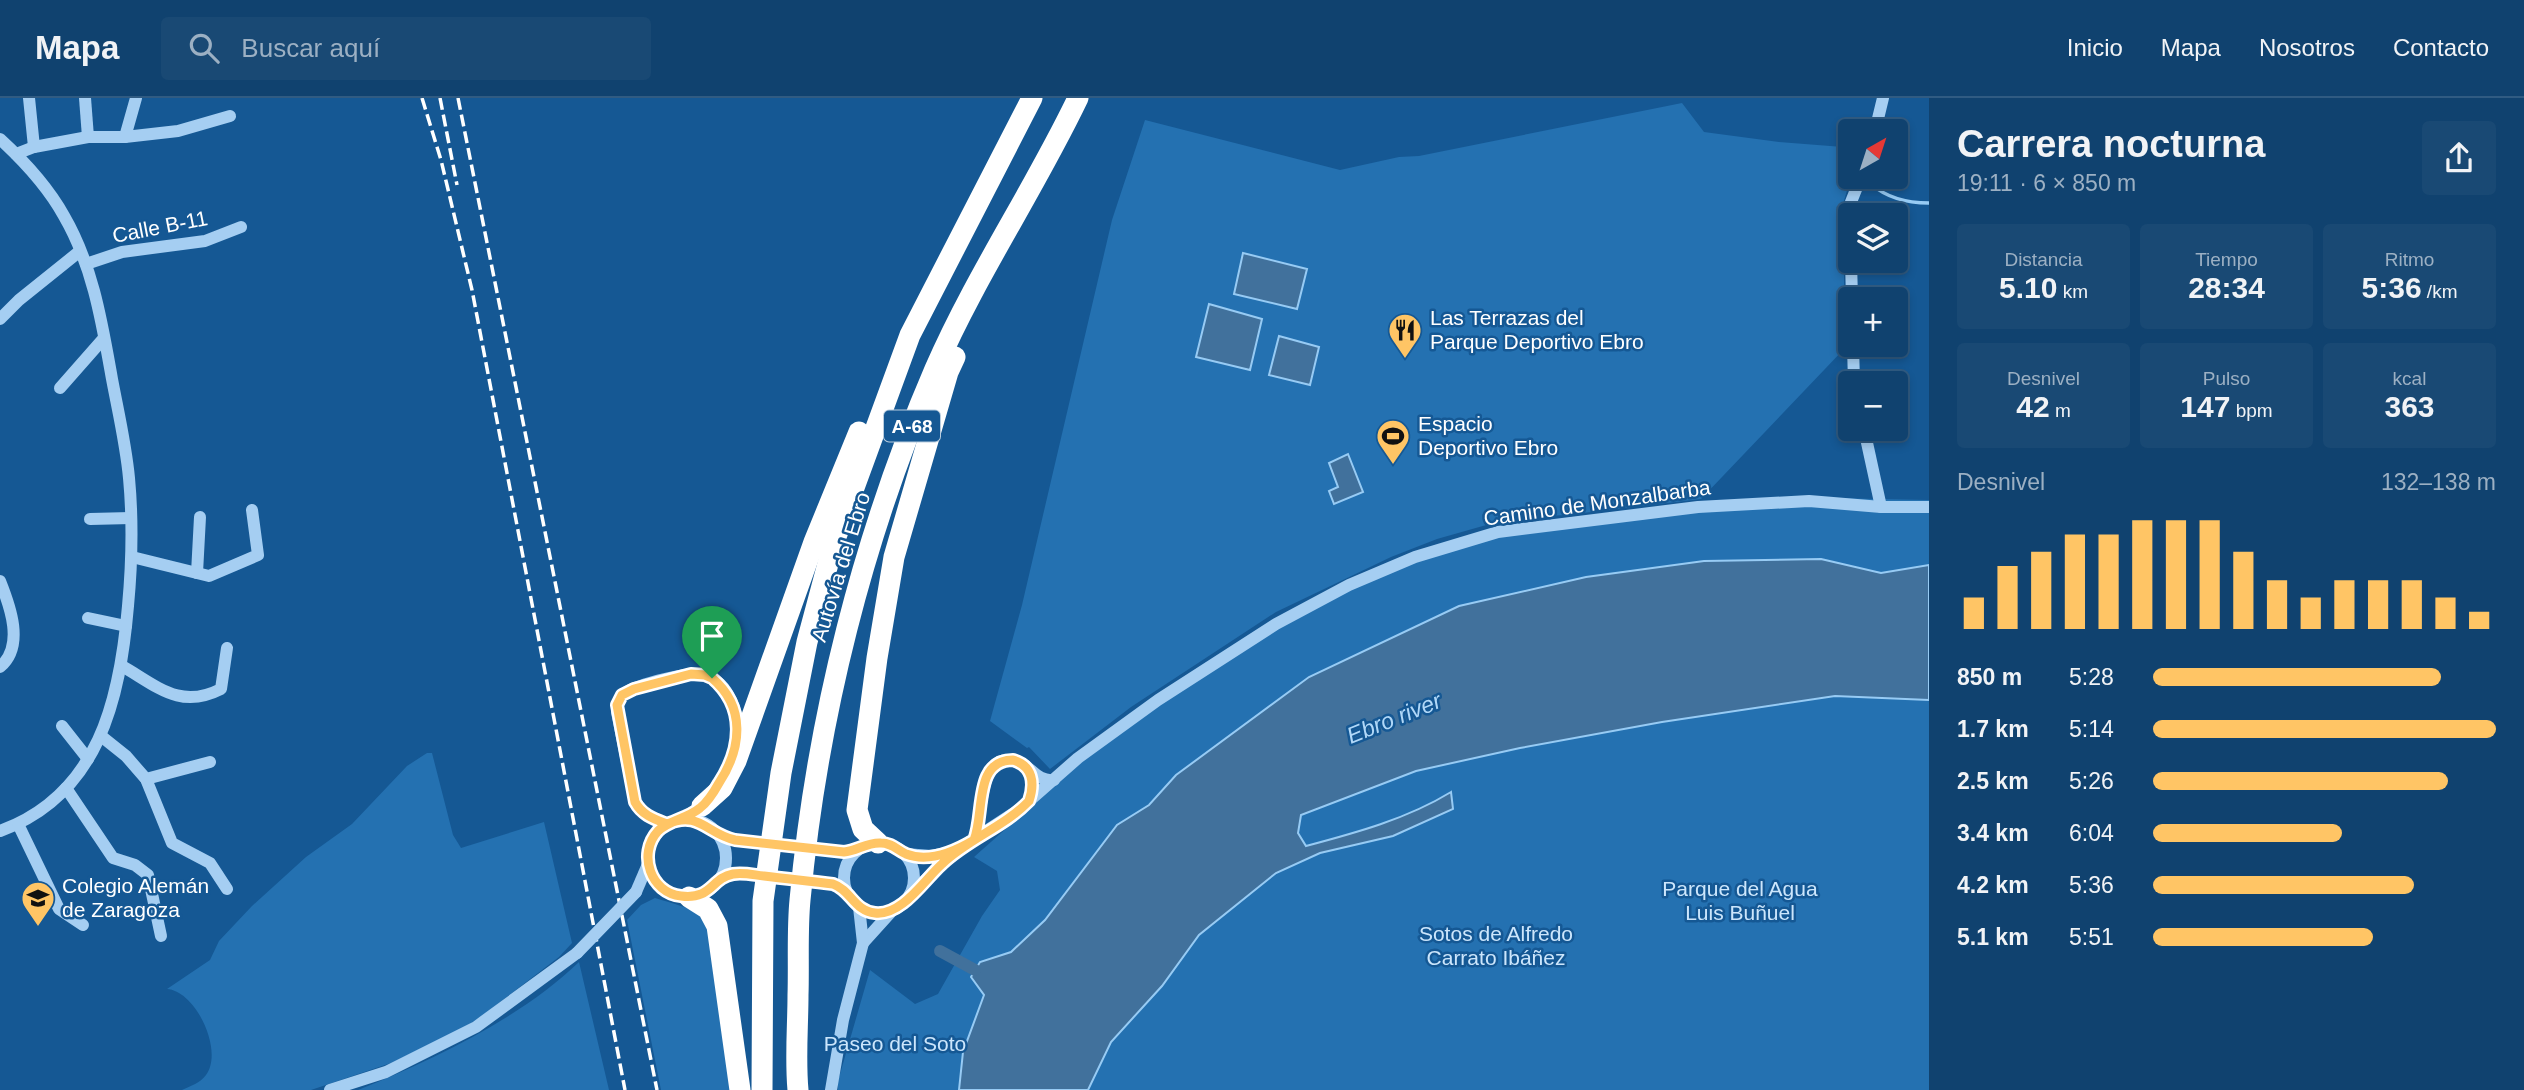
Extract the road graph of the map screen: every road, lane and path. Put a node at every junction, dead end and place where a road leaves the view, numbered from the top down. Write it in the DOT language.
graph roads {
  1 [pos="29,98"];
  2 [pos="85,98"];
  3 [pos="136,98"];
  4 [pos="1032,98"];
  5 [pos="1883,98"];
  6 [pos="1078,99"];
  7 [pos="230,116"];
  8 [pos="1878,119"];
  9 [pos="89,137"];
  10 [pos="125,137"];
  11 [pos="0,139"];
  12 [pos="34,147"];
  13 [pos="16,154"];
  14 [pos="1038,174"];
  15 [pos="241,227"];
  16 [pos="80,251"];
  17 [pos="86,264"];
  18 [pos="0,319"];
  19 [pos="910,335"];
  20 [pos="104,338"];
  21 [pos="60,388"];
  22 [pos="1867,441"];
  23 [pos="1881,507"];
  24 [pos="1929,507"];
  25 [pos="252,510"];
  26 [pos="200,516"];
  27 [pos="131,518"];
  28 [pos="90,519"];
  29 [pos="132,557"];
  30 [pos="197,573"];
  31 [pos="0,581"];
  32 [pos="88,618"];
  33 [pos="126,626"];
  34 [pos="227,648"];
  35 [pos="122,666"];
  36 [pos="0,667"];
  37 [pos="62,726"];
  38 [pos="101,736"];
  39 [pos="88,759"];
  40 [pos="210,762"];
  41 [pos="1030,771"];
  42 [pos="146,779"];
  43 [pos="1054,780"];
  44 [pos="66,788"];
  45 [pos="1029,801"];
  46 [pos="702,806"];
  47 [pos="681,820"];
  48 [pos="18,824"];
  49 [pos="667,824"];
  50 [pos="0,831"];
  51 [pos="716,832"];
  52 [pos="974,840"];
  53 [pos="878,843"];
  54 [pos="850,851"];
  55 [pos="954,852"];
  56 [pos="905,853"];
  57 [pos="648,863"];
  58 [pos="720,879"];
  59 [pos="839,886"];
  60 [pos="228,889"];
  61 [pos="665,890"];
  62 [pos="636,892"];
  63 [pos="911,894"];
  64 [pos="689,897"];
  65 [pos="859,907"];
  66 [pos="891,912"];
  67 [pos="83,925"];
  68 [pos="162,936"];
  69 [pos="863,943"];
  70 [pos="330,1090"];
  71 [pos="740,1090"];
  72 [pos="762,1090"];
  73 [pos="798,1090"];
  74 [pos="831,1090"];
  1 -- 12 [label="street"];
  2 -- 9 [label="street"];
  3 -- 10 [label="street"];
  4 -- 19 [label="highway, Autovía del Ebro / A-68"];
  5 -- 8 [label="street"];
  6 -- 14 [label="highway, Autovía del Ebro / A-68"];
  7 -- 10 [label="street"];
  9 -- 10 [label="street"];
  9 -- 12 [label="street"];
  11 -- 13 [label="street"];
  12 -- 13 [label="street"];
  13 -- 16 [label="street"];
  14 -- 53 [label="highway"];
  14 -- 73 [label="highway, Autovía del Ebro / A-68"];
  15 -- 17 [label="street, Calle B-11"];
  16 -- 17 [label="street"];
  16 -- 18 [label="street"];
  17 -- 20 [label="street"];
  19 -- 46 [label="highway"];
  19 -- 72 [label="highway, Autovía del Ebro / A-68"];
  20 -- 21 [label="street"];
  20 -- 27 [label="street"];
  22 -- 23 [label="street"];
  23 -- 24 [label="street, Camino de Monzalbarba"];
  23 -- 43 [label="street, Camino de Monzalbarba"];
  25 -- 30 [label="street"];
  26 -- 30 [label="street"];
  27 -- 28 [label="street"];
  27 -- 29 [label="street"];
  29 -- 30 [label="street"];
  29 -- 33 [label="street"];
  31 -- 36 [label="street"];
  32 -- 33 [label="street"];
  33 -- 35 [label="street"];
  34 -- 35 [label="street"];
  35 -- 38 [label="street"];
  37 -- 39 [label="street"];
  38 -- 39 [label="street"];
  38 -- 42 [label="street"];
  39 -- 44 [label="street"];
  40 -- 42 [label="street"];
  41 -- 43 [label="street"];
  41 -- 45 [label="street"];
  41 -- 52 [label="street"];
  42 -- 60 [label="street"];
  43 -- 45 [label="street, Camino de Monzalbarba"];
  44 -- 48 [label="street"];
  44 -- 68 [label="street"];
  45 -- 52 [label="street, Camino de Monzalbarba"];
  46 -- 47 [label="street"];
  46 -- 49 [label="street"];
  47 -- 49 [label="street"];
  47 -- 51 [label="street"];
  48 -- 50 [label="street"];
  48 -- 67 [label="street"];
  49 -- 57 [label="street"];
  51 -- 54 [label="street, bridge"];
  51 -- 58 [label="street"];
  52 -- 55 [label="street, Camino de Monzalbarba"];
  53 -- 54 [label="street"];
  53 -- 56 [label="street"];
  54 -- 59 [label="street"];
  55 -- 56 [label="street"];
  55 -- 63 [label="street"];
  56 -- 63 [label="street"];
  57 -- 61 [label="street"];
  57 -- 62 [label="street"];
  58 -- 59 [label="street, bridge"];
  58 -- 64 [label="street"];
  59 -- 65 [label="street"];
  61 -- 62 [label="street"];
  61 -- 64 [label="street"];
  62 -- 70 [label="street, bridge"];
  63 -- 66 [label="street"];
  64 -- 71 [label="highway"];
  65 -- 66 [label="street"];
  65 -- 69 [label="street"];
  66 -- 69 [label="street"];
  69 -- 74 [label="street"];
}
